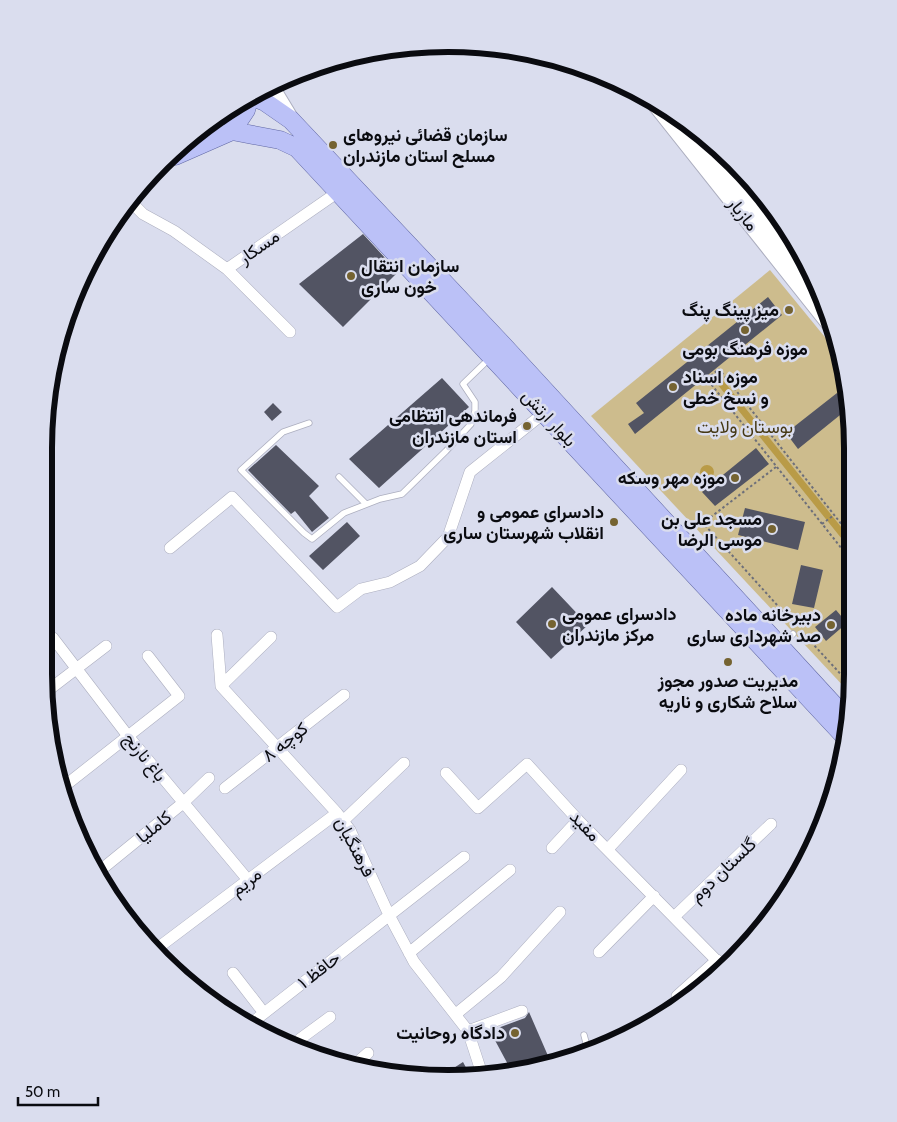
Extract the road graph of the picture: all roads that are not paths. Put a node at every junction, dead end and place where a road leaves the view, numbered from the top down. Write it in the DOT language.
graph roads {
  1 [pos="274,92"];
  2 [pos="260,100"];
  3 [pos="246,109"];
  4 [pos="668,118"];
  5 [pos="291,120"];
  6 [pos="226,128"];
  7 [pos="192,147"];
  8 [pos="729,168"];
  9 [pos="338,192"];
  10 [pos="135,206"];
  11 [pos="786,258"];
  12 [pos="228,269"];
  13 [pos="805,276"];
  14 [pos="816,303"];
  15 [pos="290,332"];
  16 [pos="498,352"];
  17 [pos="550,408"];
  18 [pos="309,423"];
  19 [pos="339,477"];
  20 [pos="366,504"];
  21 [pos="170,548"];
  22 [pos="793,634"];
  23 [pos="217,635"];
  24 [pos="52,637"];
  25 [pos="271,637"];
  26 [pos="106,646"];
  27 [pos="780,646"];
  28 [pos="148,656"];
  29 [pos="78,668"];
  30 [pos="221,686"];
  31 [pos="53,687"];
  32 [pos="344,694"];
  33 [pos="842,714"];
  34 [pos="840,731"];
  35 [pos="128,736"];
  36 [pos="278,748"];
  37 [pos="404,763"];
  38 [pos="681,770"];
  39 [pos="446,773"];
  40 [pos="209,778"];
  41 [pos="68,783"];
  42 [pos="225,788"];
  43 [pos="183,803"];
  44 [pos="340,817"];
  45 [pos="578,820"];
  46 [pos="771,824"];
  47 [pos="552,848"];
  48 [pos="608,849"];
  49 [pos="464,857"];
  50 [pos="104,867"];
  51 [pos="510,870"];
  52 [pos="248,880"];
  53 [pos="654,896"];
  54 [pos="560,912"];
  55 [pos="389,915"];
  56 [pos="674,917"];
  57 [pos="161,946"];
  58 [pos="599,952"];
  59 [pos="409,953"];
  60 [pos="719,963"];
  61 [pos="233,973"];
  62 [pos="706,975"];
  63 [pos="677,996"];
  64 [pos="522,1011"];
  65 [pos="264,1013"];
  66 [pos="456,1014"];
  67 [pos="330,1017"];
  68 [pos="256,1019"];
  69 [pos="468,1031"];
  70 [pos="584,1035"];
  71 [pos="300,1040"];
  72 [pos="586,1044"];
  73 [pos="368,1053"];
  74 [pos="361,1059"];
  75 [pos="480,1068"];
  1 -- 5 [label="main road"];
  2 -- 5 [label="main road, بلوار ارتش"];
  3 -- 6 [label="main road"];
  4 -- 11 [label="main road, مازیار"];
  5 -- 16 [label="main road, بلوار ارتش"];
  6 -- 7 [label="main road"];
  6 -- 9 [label="main road, بلوار ارتش"];
  8 -- 11 [label="main road, مازیار"];
  9 -- 12 [label="street, مسکار"];
  9 -- 16 [label="main road, بلوار ارتش"];
  10 -- 12 [label="street"];
  11 -- 13 [label="main road, مازیار"];
  11 -- 14 [label="main road, مازیار"];
  12 -- 15 [label="street, مسکار"];
  16 -- 17 [label="main road, بلوار ارتش"];
  16 -- 20 [label="lane"];
  17 -- 21 [label="street"];
  17 -- 27 [label="main road, بلوار ارتش"];
  17 -- 34 [label="main road, بلوار ارتش"];
  18 -- 20 [label="lane"];
  19 -- 20 [label="lane"];
  22 -- 27 [label="lane"];
  23 -- 30 [label="street"];
  24 -- 29 [label="street, باغ نارنج"];
  25 -- 30 [label="street"];
  26 -- 29 [label="street"];
  27 -- 33 [label="main road, بلوار ارتش"];
  28 -- 35 [label="street"];
  29 -- 31 [label="street"];
  29 -- 35 [label="street, باغ نارنج"];
  30 -- 36 [label="street, فرهنگیان"];
  32 -- 36 [label="street, کوچه ۸"];
  35 -- 41 [label="street"];
  35 -- 43 [label="street, باغ نارنج"];
  36 -- 42 [label="street, کوچه ۸"];
  36 -- 44 [label="street, فرهنگیان"];
  37 -- 44 [label="street, مریم"];
  38 -- 48 [label="street"];
  39 -- 45 [label="street, مفید"];
  40 -- 43 [label="street, کاملیا"];
  43 -- 50 [label="street, کاملیا"];
  43 -- 52 [label="street, باغ نارنج"];
  44 -- 52 [label="street, مریم"];
  44 -- 55 [label="street, فرهنگیان"];
  45 -- 47 [label="street"];
  45 -- 48 [label="street, مفید"];
  46 -- 56 [label="street, گلستان دوم"];
  48 -- 53 [label="street, مفید"];
  49 -- 55 [label="street, حافظ ۱"];
  51 -- 59 [label="street"];
  52 -- 57 [label="street, مریم"];
  53 -- 56 [label="street, مفید"];
  53 -- 58 [label="street"];
  54 -- 66 [label="street"];
  55 -- 59 [label="street, فرهنگیان"];
  55 -- 65 [label="street, حافظ ۱"];
  56 -- 60 [label="street, مفید"];
  59 -- 66 [label="street, فرهنگیان"];
  61 -- 65 [label="street"];
  62 -- 63 [label="street"];
  64 -- 69 [label="street"];
  65 -- 68 [label="street, حافظ ۱"];
  66 -- 69 [label="street, فرهنگیان"];
  67 -- 71 [label="street"];
  69 -- 75 [label="street, فرهنگیان"];
  70 -- 72 [label="lane"];
  73 -- 74 [label="street"];
}
